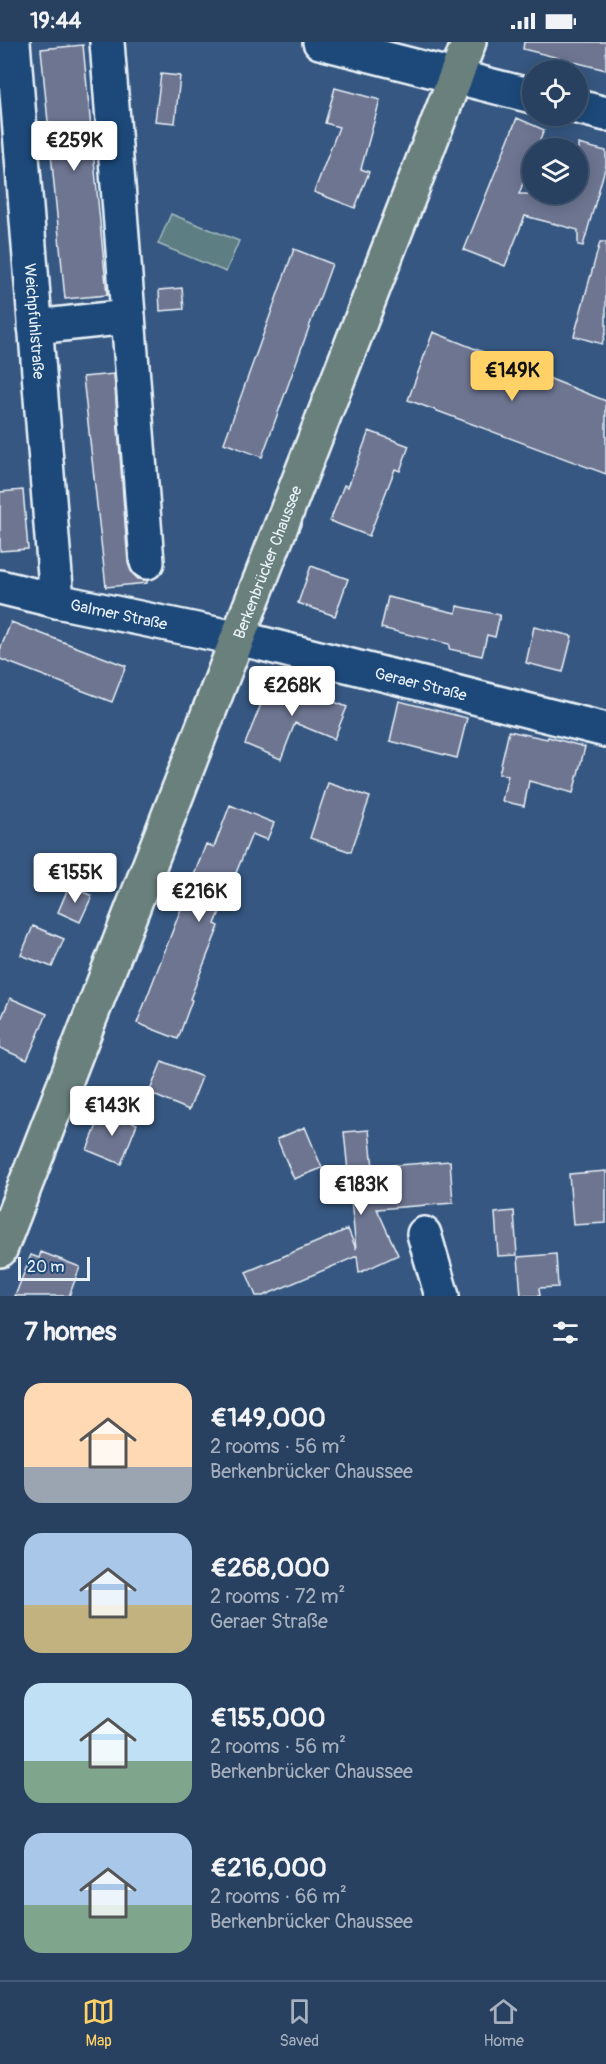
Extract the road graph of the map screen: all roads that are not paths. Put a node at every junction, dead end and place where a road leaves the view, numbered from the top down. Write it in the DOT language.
graph roads {
  1 [pos="14,42"];
  2 [pos="107,42"];
  3 [pos="320,42"];
  4 [pos="470,42"];
  5 [pos="456,77"];
  6 [pos="522,94"];
  7 [pos="588,110"];
  8 [pos="606,114"];
  9 [pos="128,318"];
  10 [pos="35,327"];
  11 [pos="147,562"];
  12 [pos="0,587"];
  13 [pos="57,602"];
  14 [pos="237,640"];
  15 [pos="606,730"];
  16 [pos="424,1234"];
  17 [pos="0,1250"];
  18 [pos="442,1296"];
  1 -- 10 [label="street, Weichpfuhlstraße"];
  2 -- 9 [label="street"];
  3 -- 5 [label="street"];
  4 -- 5 [label="main road, Berkenbrücker Chaussee"];
  5 -- 6 [label="street"];
  5 -- 14 [label="main road, Berkenbrücker Chaussee"];
  7 -- 8 [label="street"];
  9 -- 10 [label="street"];
  9 -- 11 [label="street"];
  10 -- 13 [label="street, Weichpfuhlstraße"];
  12 -- 13 [label="street, Galmer Straße"];
  13 -- 14 [label="street, Galmer Straße"];
  14 -- 15 [label="street, Geraer Straße"];
  14 -- 17 [label="main road, Berkenbrücker Chaussee"];
  16 -- 18 [label="street"];
}
